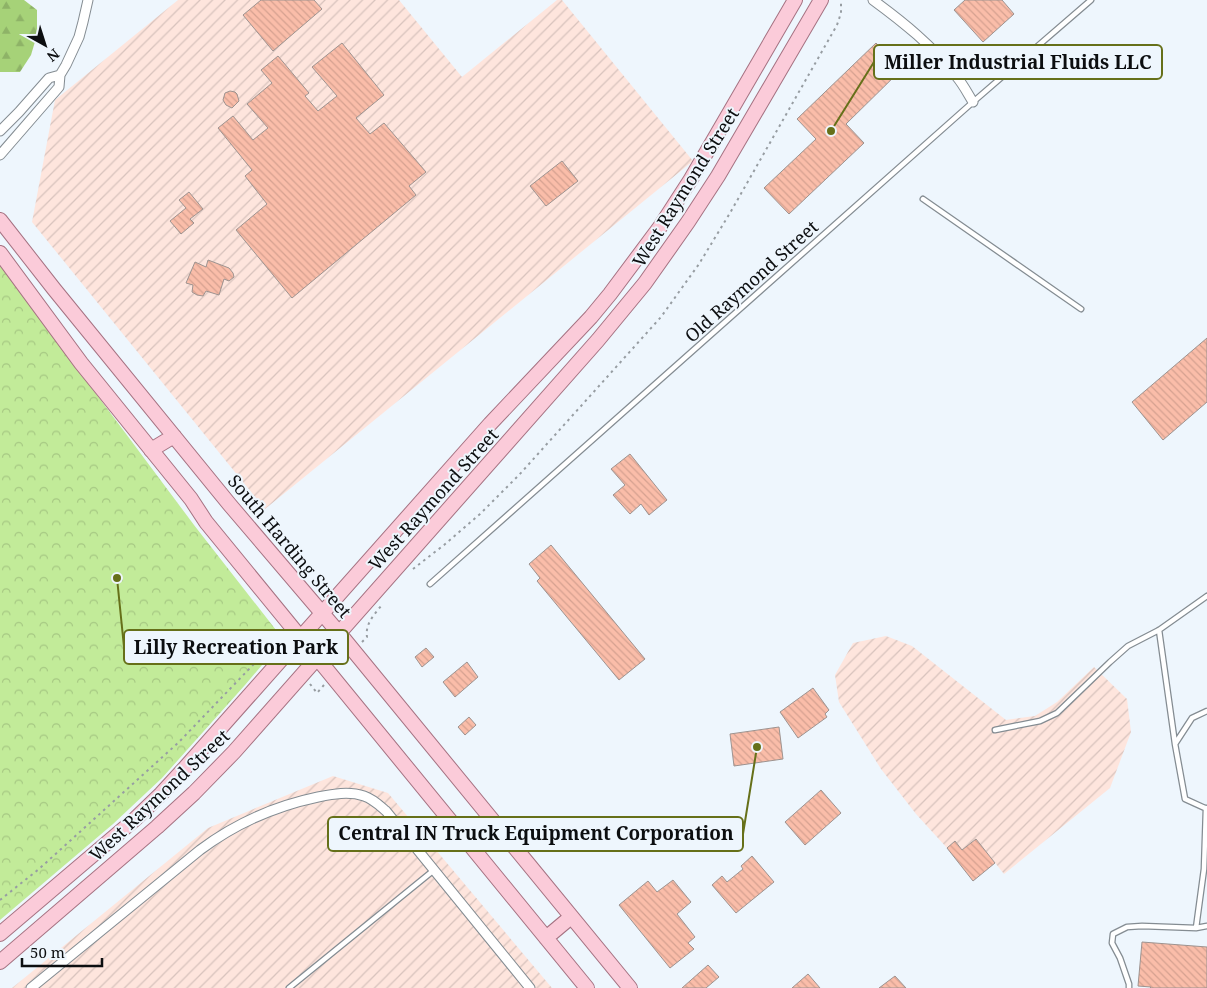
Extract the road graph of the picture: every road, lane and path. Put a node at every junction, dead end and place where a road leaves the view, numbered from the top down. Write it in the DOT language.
graph roads {
  1 [pos="88,0"];
  2 [pos="795,0"];
  3 [pos="822,0"];
  4 [pos="873,0"];
  5 [pos="1090,0"];
  6 [pos="60,75"];
  7 [pos="973,102"];
  8 [pos="0,131"];
  9 [pos="0,155"];
  10 [pos="923,199"];
  11 [pos="0,220"];
  12 [pos="0,253"];
  13 [pos="1081,309"];
  14 [pos="174,436"];
  15 [pos="151,450"];
  16 [pos="430,584"];
  17 [pos="1207,596"];
  18 [pos="322,613"];
  19 [pos="1159,630"];
  20 [pos="339,633"];
  21 [pos="300,638"];
  22 [pos="317,658"];
  23 [pos="1207,711"];
  24 [pos="995,730"];
  25 [pos="1175,744"];
  26 [pos="1206,808"];
  27 [pos="434,870"];
  28 [pos="571,917"];
  29 [pos="1207,926"];
  30 [pos="1196,928"];
  31 [pos="0,934"];
  32 [pos="546,938"];
  33 [pos="0,962"];
  34 [pos="31,988"];
  35 [pos="289,988"];
  36 [pos="530,988"];
  37 [pos="587,988"];
  38 [pos="630,988"];
  39 [pos="1129,988"];
  1 -- 6 [label="street"];
  2 -- 18 [label="main road, West Raymond Street"];
  3 -- 20 [label="main road, West Raymond Street"];
  4 -- 7 [label="street"];
  5 -- 7 [label="lane, Old Raymond Street"];
  6 -- 8 [label="street"];
  6 -- 9 [label="street"];
  7 -- 16 [label="lane, Old Raymond Street"];
  10 -- 13 [label="lane"];
  11 -- 14 [label="main road, South Harding Street"];
  12 -- 15 [label="main road"];
  14 -- 15 [label="main road"];
  14 -- 18 [label="main road, South Harding Street"];
  15 -- 21 [label="main road"];
  17 -- 19 [label="lane"];
  18 -- 20 [label="main road, South Harding Street"];
  18 -- 21 [label="main road, West Raymond Street"];
  19 -- 24 [label="lane"];
  19 -- 25 [label="lane"];
  20 -- 22 [label="main road, West Raymond Street"];
  20 -- 28 [label="main road, South Harding Street"];
  21 -- 22 [label="main road"];
  21 -- 31 [label="main road, West Raymond Street"];
  22 -- 32 [label="main road"];
  22 -- 33 [label="main road, West Raymond Street"];
  23 -- 25 [label="lane"];
  25 -- 26 [label="lane"];
  26 -- 30 [label="lane"];
  27 -- 34 [label="street"];
  27 -- 35 [label="lane"];
  27 -- 36 [label="street"];
  28 -- 32 [label="main road"];
  28 -- 38 [label="main road, South Harding Street"];
  29 -- 30 [label="lane"];
  30 -- 39 [label="lane"];
  32 -- 37 [label="main road"];
}
